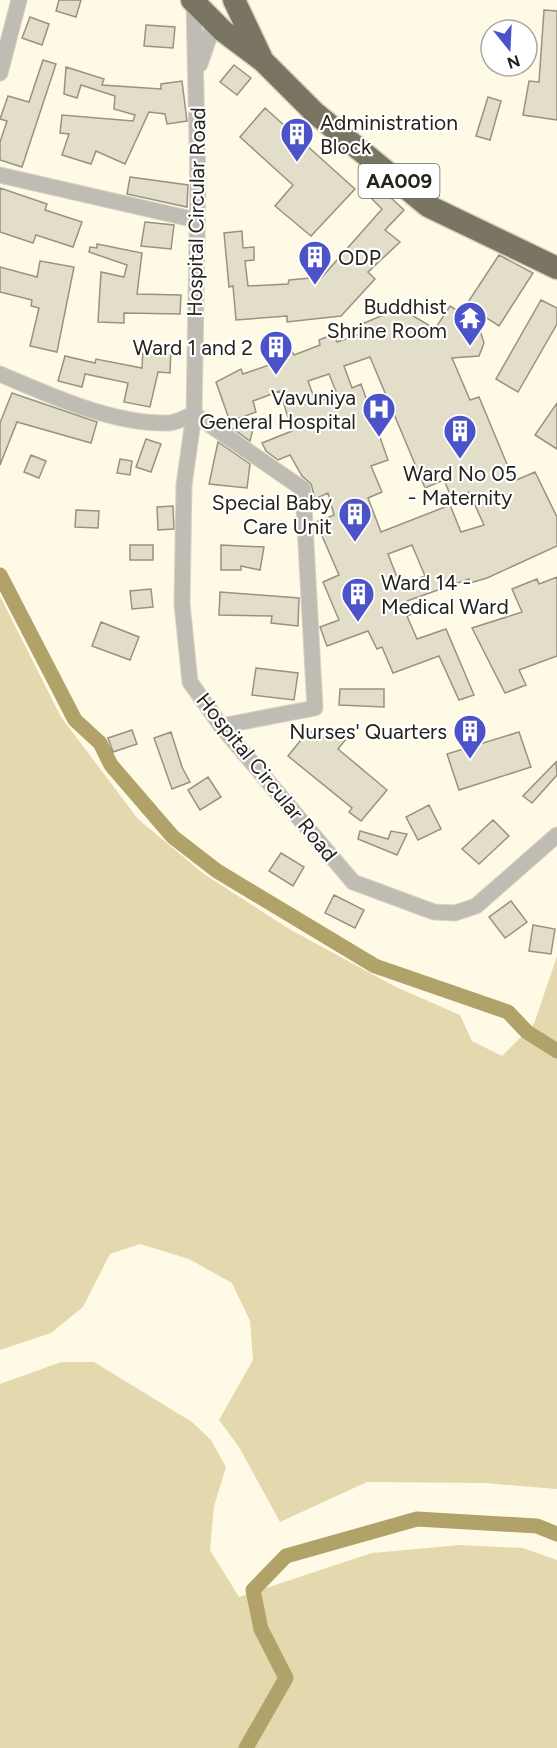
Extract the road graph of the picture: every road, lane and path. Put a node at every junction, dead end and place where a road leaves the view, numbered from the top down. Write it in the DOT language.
graph roads {
  1 [pos="19,0"];
  2 [pos="222,0"];
  3 [pos="234,0"];
  4 [pos="193,1"];
  5 [pos="214,23"];
  6 [pos="263,61"];
  7 [pos="0,73"];
  8 [pos="197,73"];
  9 [pos="0,175"];
  10 [pos="196,220"];
  11 [pos="557,268"];
  12 [pos="0,374"];
  13 [pos="194,414"];
  14 [pos="220,726"];
  15 [pos="557,835"];
  1 -- 7 [label="street"];
  2 -- 5 [label="highway, Hospital Circular Road"];
  3 -- 6 [label="highway, AA009"];
  4 -- 5 [label="highway, AA009"];
  4 -- 8 [label="street, Hospital Circular Road"];
  5 -- 6 [label="highway, AA009"];
  5 -- 8 [label="street, Hospital Circular Road"];
  6 -- 11 [label="highway, AA009"];
  8 -- 10 [label="street, Hospital Circular Road"];
  9 -- 10 [label="street"];
  10 -- 13 [label="street, Hospital Circular Road"];
  12 -- 13 [label="street"];
  13 -- 14 [label="street, Hospital Circular Road"];
  13 -- 14 [label="street"];
  14 -- 15 [label="street, Hospital Circular Road"];
}
